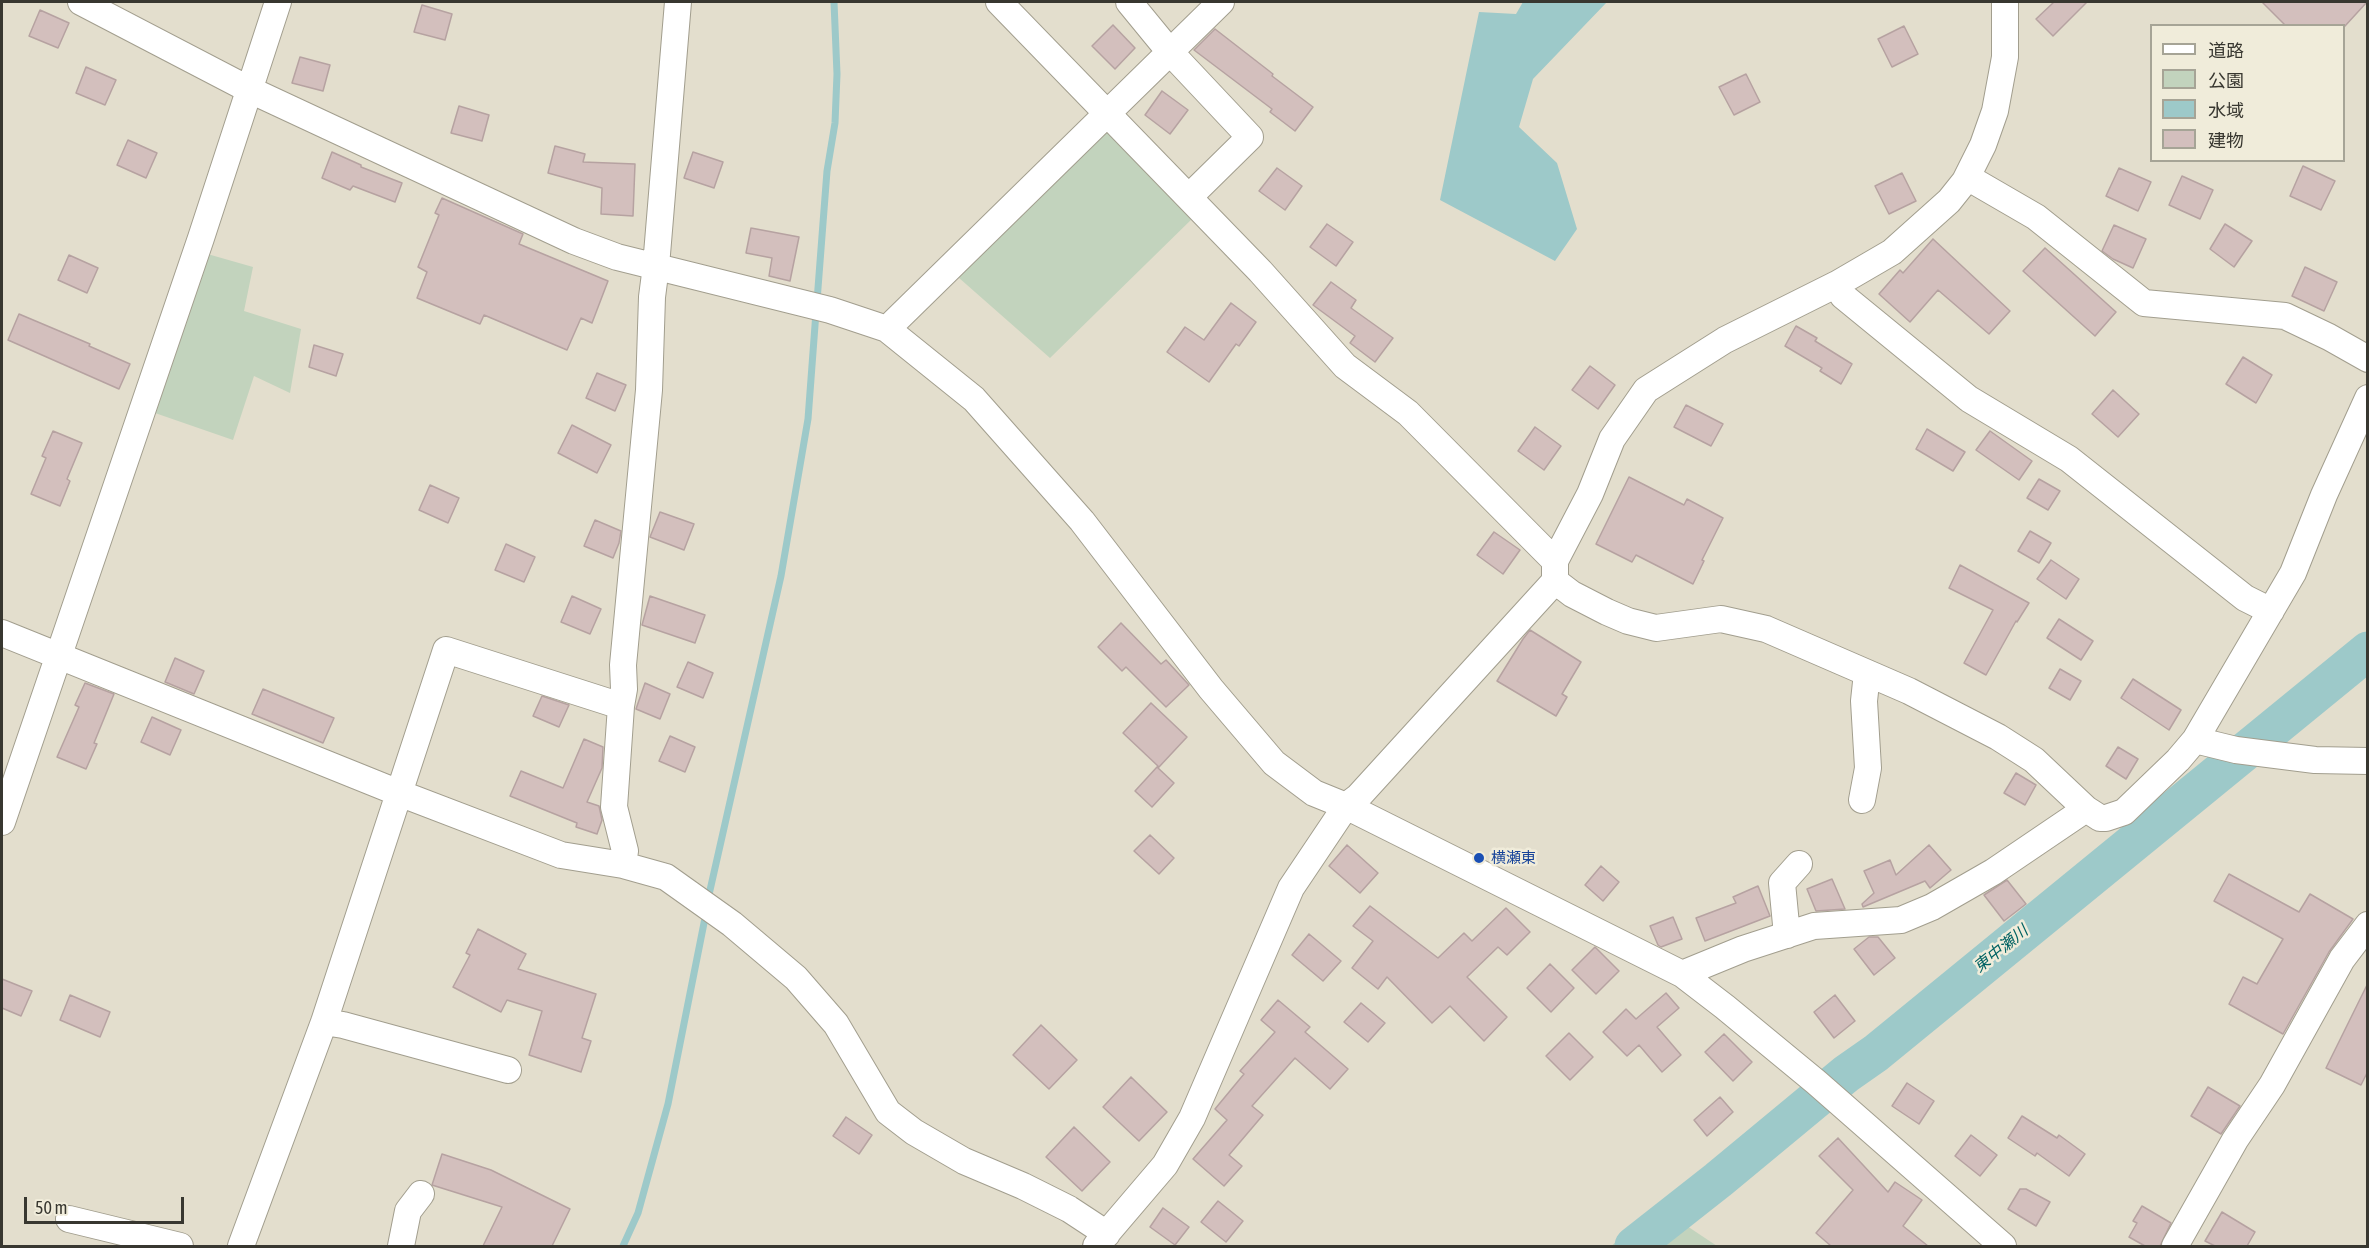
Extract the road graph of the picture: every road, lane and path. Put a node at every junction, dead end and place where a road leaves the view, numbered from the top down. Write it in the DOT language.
graph roads {
  1 [pos="278,2"];
  2 [pos="678,2"];
  3 [pos="999,2"];
  4 [pos="1129,2"];
  5 [pos="1221,2"];
  6 [pos="2005,2"];
  7 [pos="90,4"];
  8 [pos="1170,52"];
  9 [pos="248,89"];
  10 [pos="1106,113"];
  11 [pos="1967,177"];
  12 [pos="1189,197"];
  13 [pos="656,266"];
  14 [pos="1837,284"];
  15 [pos="887,329"];
  16 [pos="2367,359"];
  17 [pos="2367,398"];
  18 [pos="1555,571"];
  19 [pos="2271,611"];
  20 [pos="2,633"];
  21 [pos="58,655"];
  22 [pos="1867,673"];
  23 [pos="621,706"];
  24 [pos="2194,740"];
  25 [pos="2367,761"];
  26 [pos="399,793"];
  27 [pos="1862,800"];
  28 [pos="1346,806"];
  29 [pos="2086,809"];
  30 [pos="2,822"];
  31 [pos="1799,864"];
  32 [pos="623,866"];
  33 [pos="2367,925"];
  34 [pos="1787,935"];
  35 [pos="1682,974"];
  36 [pos="324,1022"];
  37 [pos="508,1070"];
  38 [pos="422,1194"];
  39 [pos="69,1219"];
  40 [pos="1101,1240"];
  41 [pos="180,1246"];
  42 [pos="241,1246"];
  43 [pos="401,1246"];
  44 [pos="2003,1246"];
  45 [pos="2175,1246"];
  1 -- 9 [label="street"];
  2 -- 13 [label="street"];
  3 -- 10 [label="street"];
  4 -- 8 [label="street"];
  5 -- 8 [label="street"];
  6 -- 11 [label="street"];
  7 -- 9 [label="street"];
  8 -- 10 [label="street"];
  8 -- 12 [label="street"];
  9 -- 13 [label="street"];
  9 -- 21 [label="street"];
  10 -- 12 [label="street"];
  10 -- 15 [label="street"];
  11 -- 14 [label="street"];
  11 -- 16 [label="street"];
  12 -- 18 [label="street"];
  13 -- 15 [label="street"];
  13 -- 23 [label="street"];
  14 -- 18 [label="street"];
  14 -- 19 [label="street"];
  15 -- 28 [label="street"];
  17 -- 19 [label="street"];
  18 -- 22 [label="street"];
  18 -- 28 [label="street"];
  19 -- 24 [label="street"];
  20 -- 21 [label="street"];
  21 -- 26 [label="street"];
  21 -- 30 [label="street"];
  22 -- 27 [label="street"];
  22 -- 29 [label="street"];
  23 -- 26 [label="street"];
  23 -- 32 [label="street"];
  24 -- 25 [label="street"];
  24 -- 29 [label="street"];
  26 -- 32 [label="street"];
  26 -- 36 [label="street"];
  28 -- 35 [label="street"];
  28 -- 40 [label="street"];
  29 -- 34 [label="street"];
  31 -- 34 [label="street"];
  32 -- 40 [label="street"];
  33 -- 45 [label="street"];
  34 -- 35 [label="street"];
  35 -- 44 [label="street"];
  36 -- 37 [label="street"];
  36 -- 42 [label="street"];
  38 -- 43 [label="street"];
  39 -- 41 [label="street"];
}
